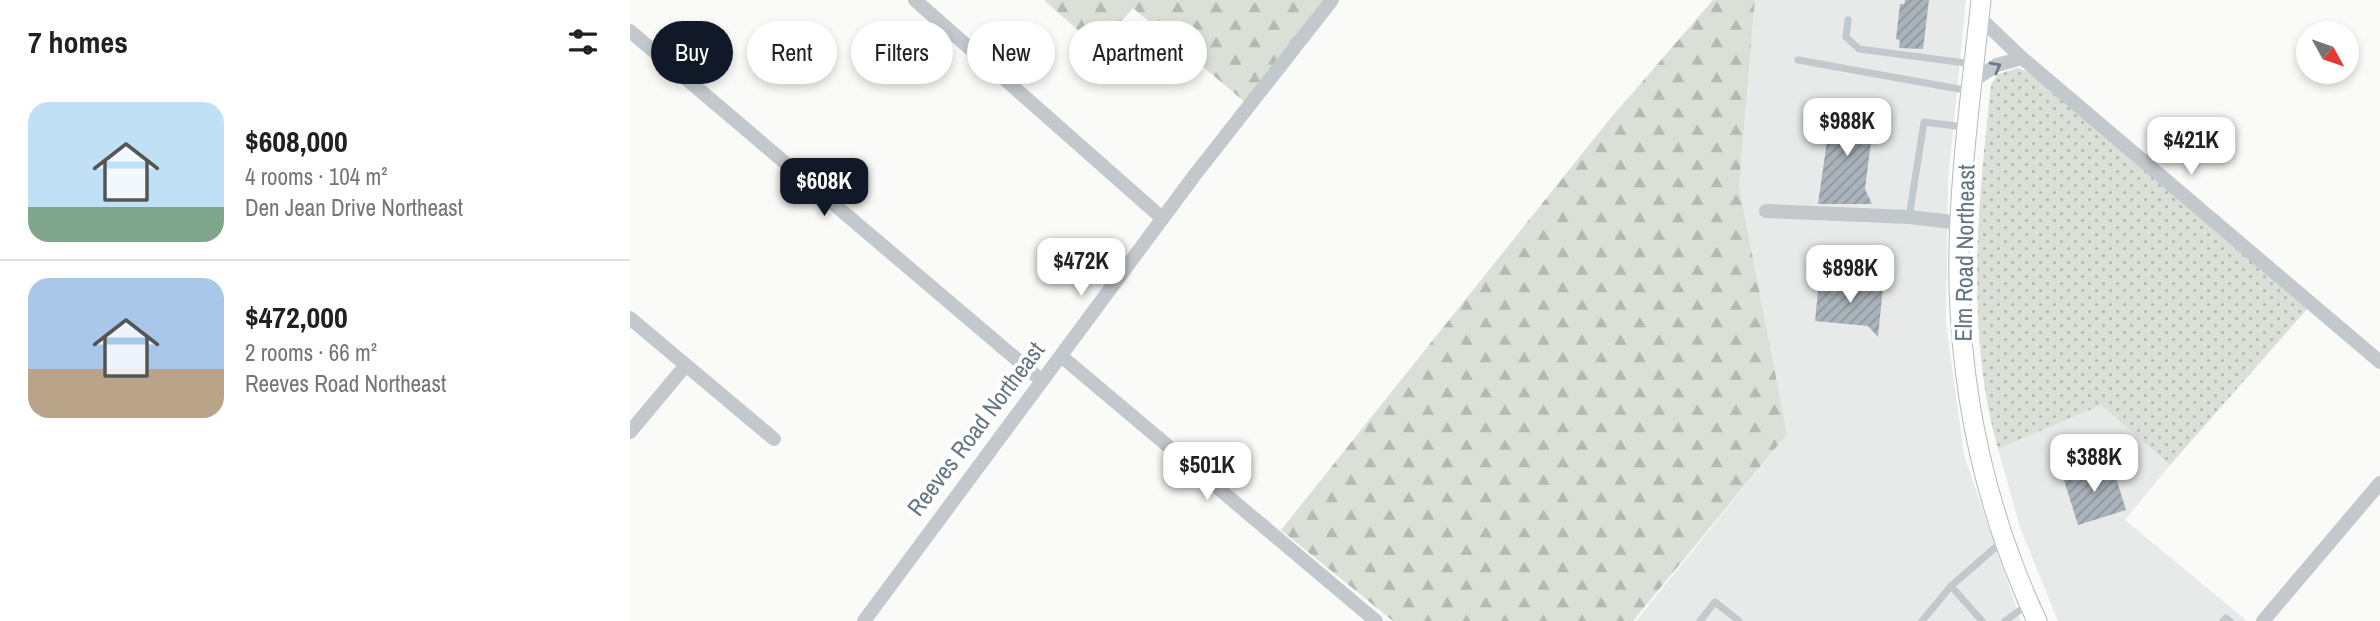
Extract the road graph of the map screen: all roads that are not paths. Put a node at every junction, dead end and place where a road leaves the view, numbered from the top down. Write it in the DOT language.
graph roads {
  1 [pos="915,0"];
  2 [pos="1332,0"];
  3 [pos="1980,8"];
  4 [pos="1847,20"];
  5 [pos="630,31"];
  6 [pos="2022,58"];
  7 [pos="1798,60"];
  8 [pos="1972,79"];
  9 [pos="1968,127"];
  10 [pos="1766,211"];
  11 [pos="1909,217"];
  12 [pos="1162,218"];
  13 [pos="1961,223"];
  14 [pos="630,318"];
  15 [pos="1061,355"];
  16 [pos="2380,362"];
  17 [pos="686,365"];
  18 [pos="1041,380"];
  19 [pos="630,432"];
  20 [pos="774,439"];
  21 [pos="2380,483"];
  22 [pos="2004,540"];
  23 [pos="1951,586"];
  24 [pos="2033,612"];
  25 [pos="864,621"];
  26 [pos="1376,621"];
  27 [pos="1700,621"];
  28 [pos="1739,621"];
  29 [pos="1922,621"];
  30 [pos="1982,621"];
  31 [pos="2005,621"];
  32 [pos="2223,621"];
  33 [pos="2230,621"];
  34 [pos="2263,621"];
  1 -- 12 [label="street"];
  2 -- 12 [label="street, Reeves Road Northeast"];
  3 -- 6 [label="street"];
  3 -- 8 [label="main road, Elm Road Northeast"];
  4 -- 8 [label="lane"];
  5 -- 18 [label="street"];
  8 -- 6 [label="street, one-way"];
  6 -- 16 [label="street"];
  7 -- 8 [label="lane"];
  8 -- 9 [label="main road, Elm Road Northeast"];
  9 -- 11 [label="lane"];
  9 -- 13 [label="main road, Elm Road Northeast"];
  10 -- 11 [label="street"];
  11 -- 13 [label="street"];
  12 -- 15 [label="street, Reeves Road Northeast"];
  13 -- 22 [label="main road, Elm Road Northeast"];
  14 -- 17 [label="street"];
  15 -- 18 [label="street, Reeves Road Northeast"];
  15 -- 26 [label="street"];
  17 -- 19 [label="street"];
  17 -- 20 [label="street"];
  18 -- 25 [label="street, Reeves Road Northeast"];
  21 -- 34 [label="street"];
  22 -- 23 [label="lane"];
  22 -- 24 [label="main road, Elm Road Northeast"];
  23 -- 29 [label="lane"];
  23 -- 30 [label="lane"];
  24 -- 31 [label="lane"];
  27 -- 28 [label="lane"];
  32 -- 33 [label="lane"];
}
